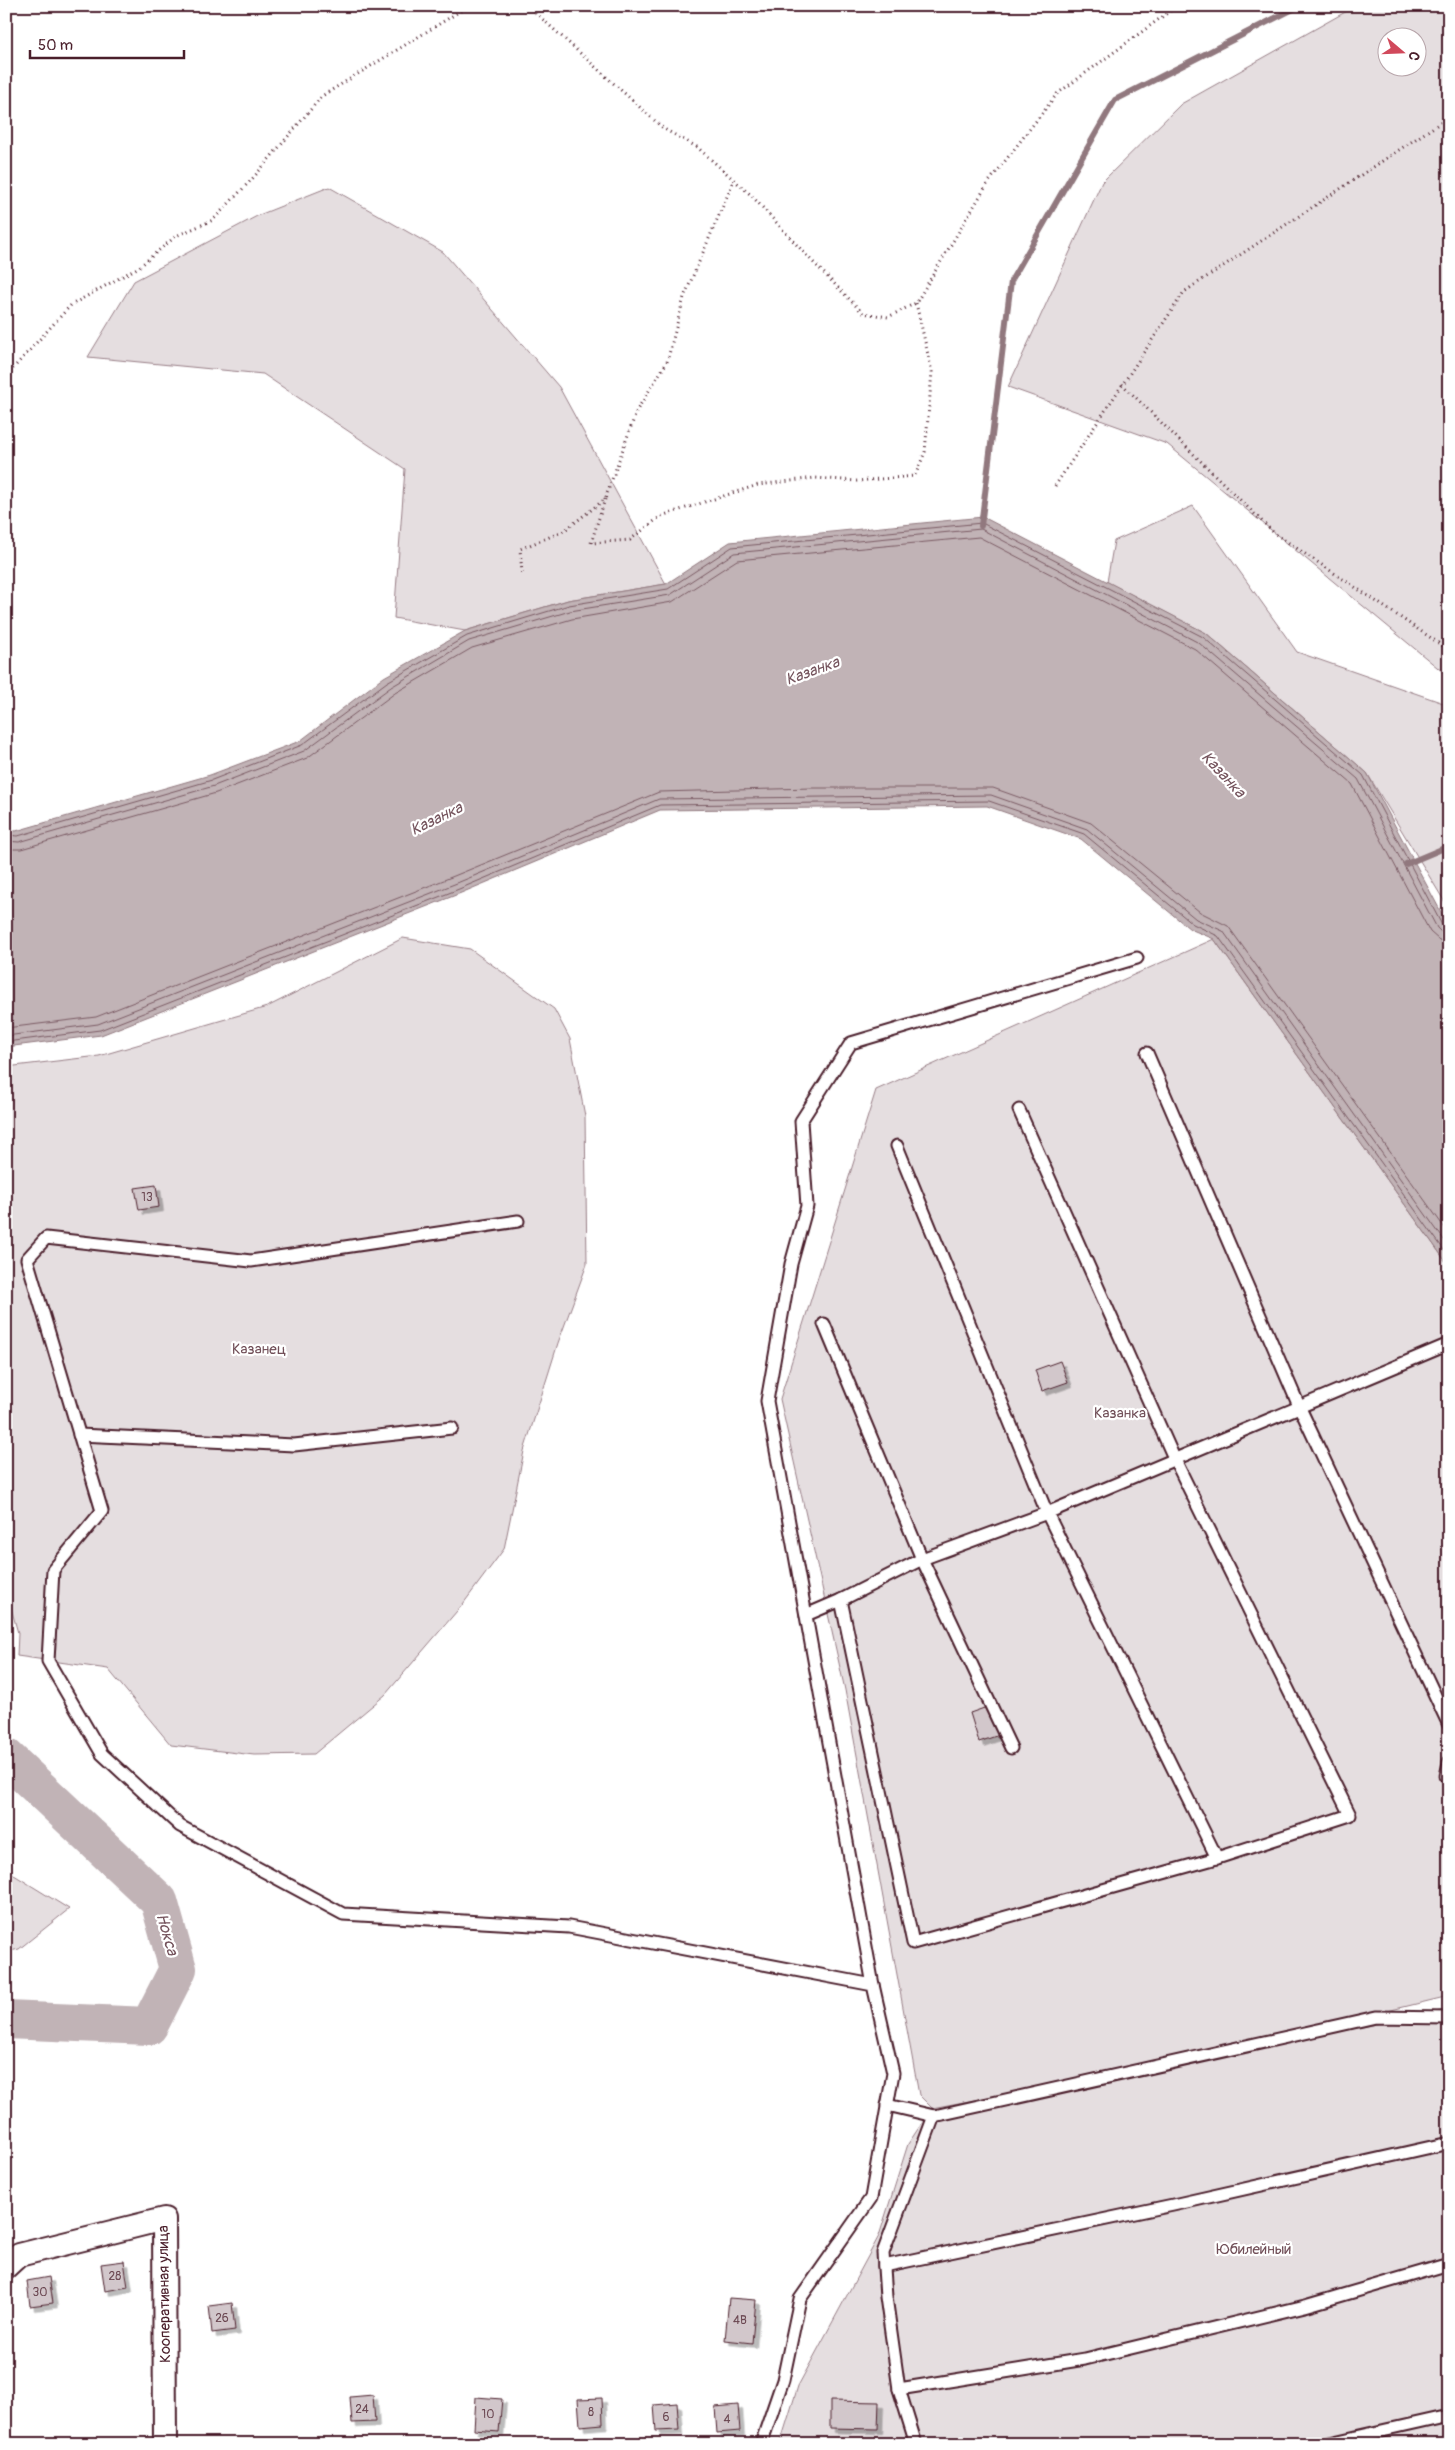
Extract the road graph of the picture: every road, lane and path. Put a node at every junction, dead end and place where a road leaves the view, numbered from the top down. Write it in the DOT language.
graph roads {
  1 [pos="481,6"];
  2 [pos="528,6"];
  3 [pos="1177,6"];
  4 [pos="1449,117"];
  5 [pos="734,180"];
  6 [pos="916,303"];
  7 [pos="6,376"];
  8 [pos="1122,384"];
  9 [pos="1055,486"];
  10 [pos="605,499"];
  11 [pos="522,573"];
  12 [pos="1449,650"];
  13 [pos="1137,958"];
  14 [pos="1147,1053"];
  15 [pos="1019,1110"];
  16 [pos="896,1146"];
  17 [pos="518,1221"];
  18 [pos="824,1324"];
  19 [pos="1449,1344"];
  20 [pos="1299,1406"];
  21 [pos="452,1428"];
  22 [pos="79,1435"];
  23 [pos="1174,1458"];
  24 [pos="1047,1513"];
  25 [pos="922,1559"];
  26 [pos="841,1600"];
  27 [pos="806,1615"];
  28 [pos="1449,1725"];
  29 [pos="1012,1748"];
  30 [pos="1449,1762"];
  31 [pos="1446,1776"];
  32 [pos="1216,1858"];
  33 [pos="873,1985"];
  34 [pos="1449,2018"];
  35 [pos="887,2105"];
  36 [pos="934,2116"];
  37 [pos="1449,2143"];
  38 [pos="1449,2264"];
  39 [pos="884,2266"];
  40 [pos="6,2267"];
  41 [pos="899,2389"];
  42 [pos="1449,2416"];
  43 [pos="165,2444"];
  44 [pos="761,2444"];
  45 [pos="916,2444"];
  46 [pos="1325,2444"];
  1 -- 7 [label="path"];
  2 -- 5 [label="path"];
  3 -- 6 [label="path"];
  4 -- 8 [label="path"];
  5 -- 6 [label="path"];
  5 -- 10 [label="path"];
  6 -- 10 [label="path"];
  8 -- 9 [label="path"];
  8 -- 12 [label="path"];
  10 -- 11 [label="path"];
  13 -- 27 [label="lane"];
  14 -- 20 [label="lane"];
  15 -- 23 [label="lane"];
  16 -- 24 [label="lane"];
  17 -- 22 [label="lane"];
  18 -- 25 [label="lane"];
  19 -- 20 [label="lane"];
  20 -- 23 [label="lane"];
  20 -- 28 [label="lane"];
  21 -- 22 [label="lane"];
  22 -- 33 [label="lane"];
  23 -- 24 [label="lane"];
  23 -- 32 [label="lane"];
  24 -- 25 [label="lane"];
  24 -- 32 [label="lane"];
  25 -- 26 [label="lane"];
  25 -- 29 [label="lane"];
  26 -- 27 [label="lane"];
  26 -- 32 [label="lane"];
  27 -- 33 [label="lane"];
  30 -- 31 [label="lane"];
  33 -- 35 [label="lane"];
  34 -- 36 [label="lane"];
  35 -- 36 [label="lane"];
  35 -- 44 [label="lane"];
  36 -- 39 [label="lane"];
  37 -- 39 [label="lane"];
  38 -- 41 [label="lane"];
  39 -- 41 [label="lane"];
  40 -- 43 [label="street, Кооперативная улица"];
  41 -- 45 [label="lane"];
  42 -- 46 [label="lane"];
}
